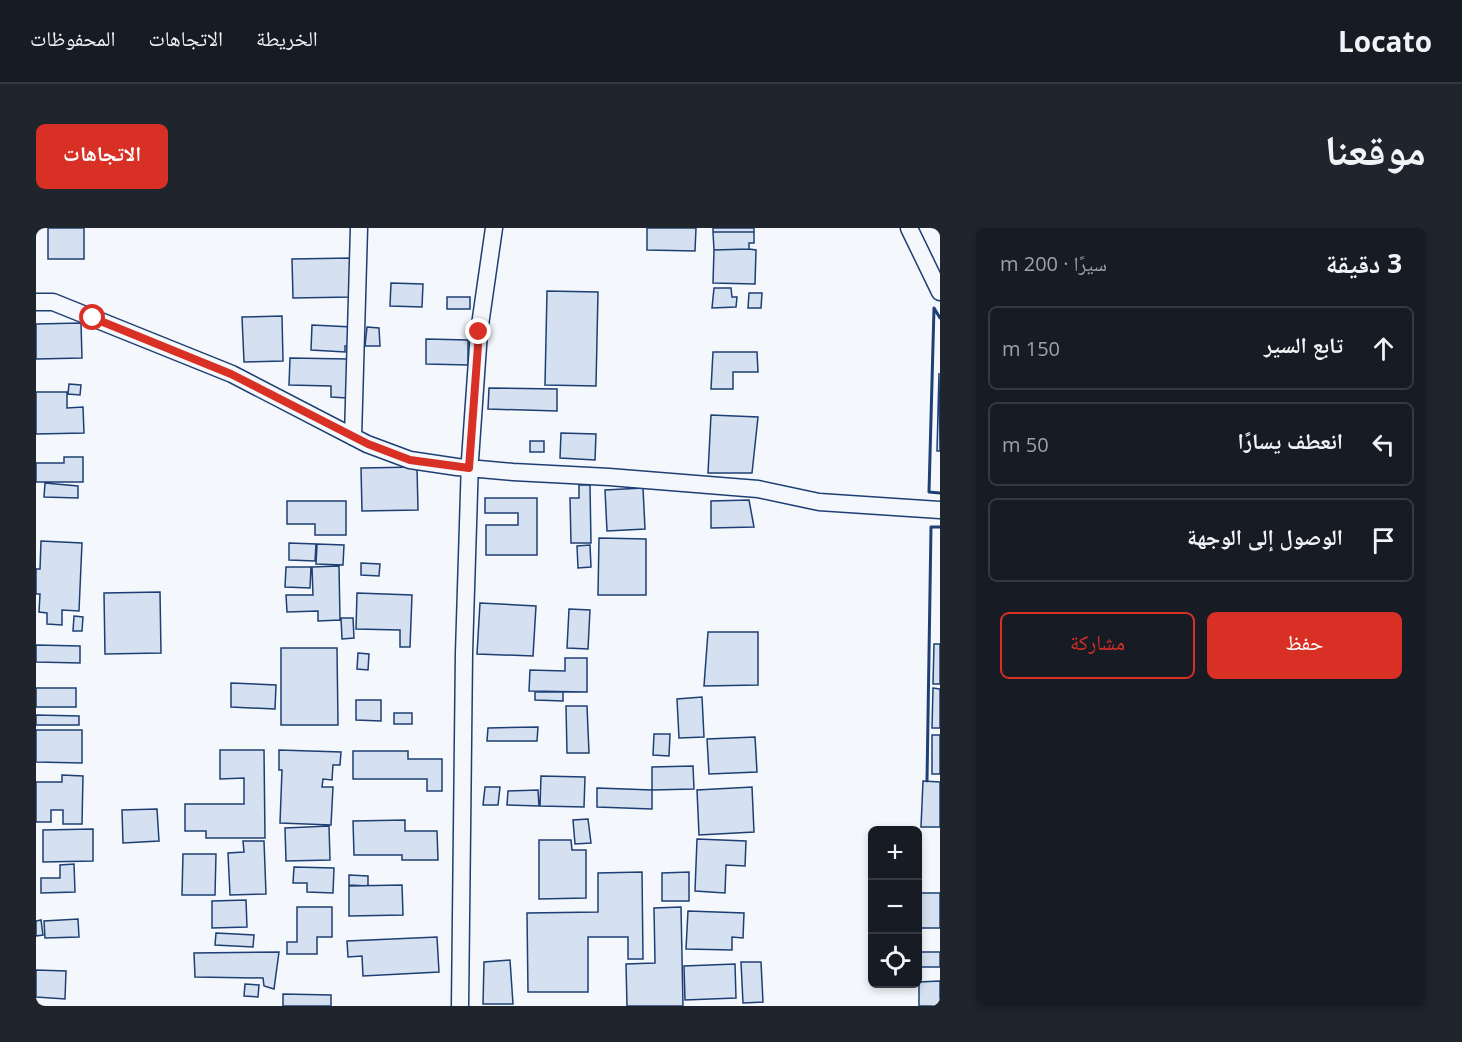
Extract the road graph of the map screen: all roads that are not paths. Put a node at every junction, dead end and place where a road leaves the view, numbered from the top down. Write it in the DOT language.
graph roads {
  1 [pos="359,228"];
  2 [pos="494,228"];
  3 [pos="909,228"];
  4 [pos="940,292"];
  5 [pos="36,302"];
  6 [pos="353,437"];
  7 [pos="469,468"];
  8 [pos="940,510"];
  9 [pos="460,1006"];
  1 -- 6 [label="street"];
  2 -- 7 [label="street"];
  3 -- 4 [label="street"];
  5 -- 6 [label="street"];
  6 -- 7 [label="street"];
  7 -- 8 [label="street"];
  7 -- 9 [label="street"];
}
